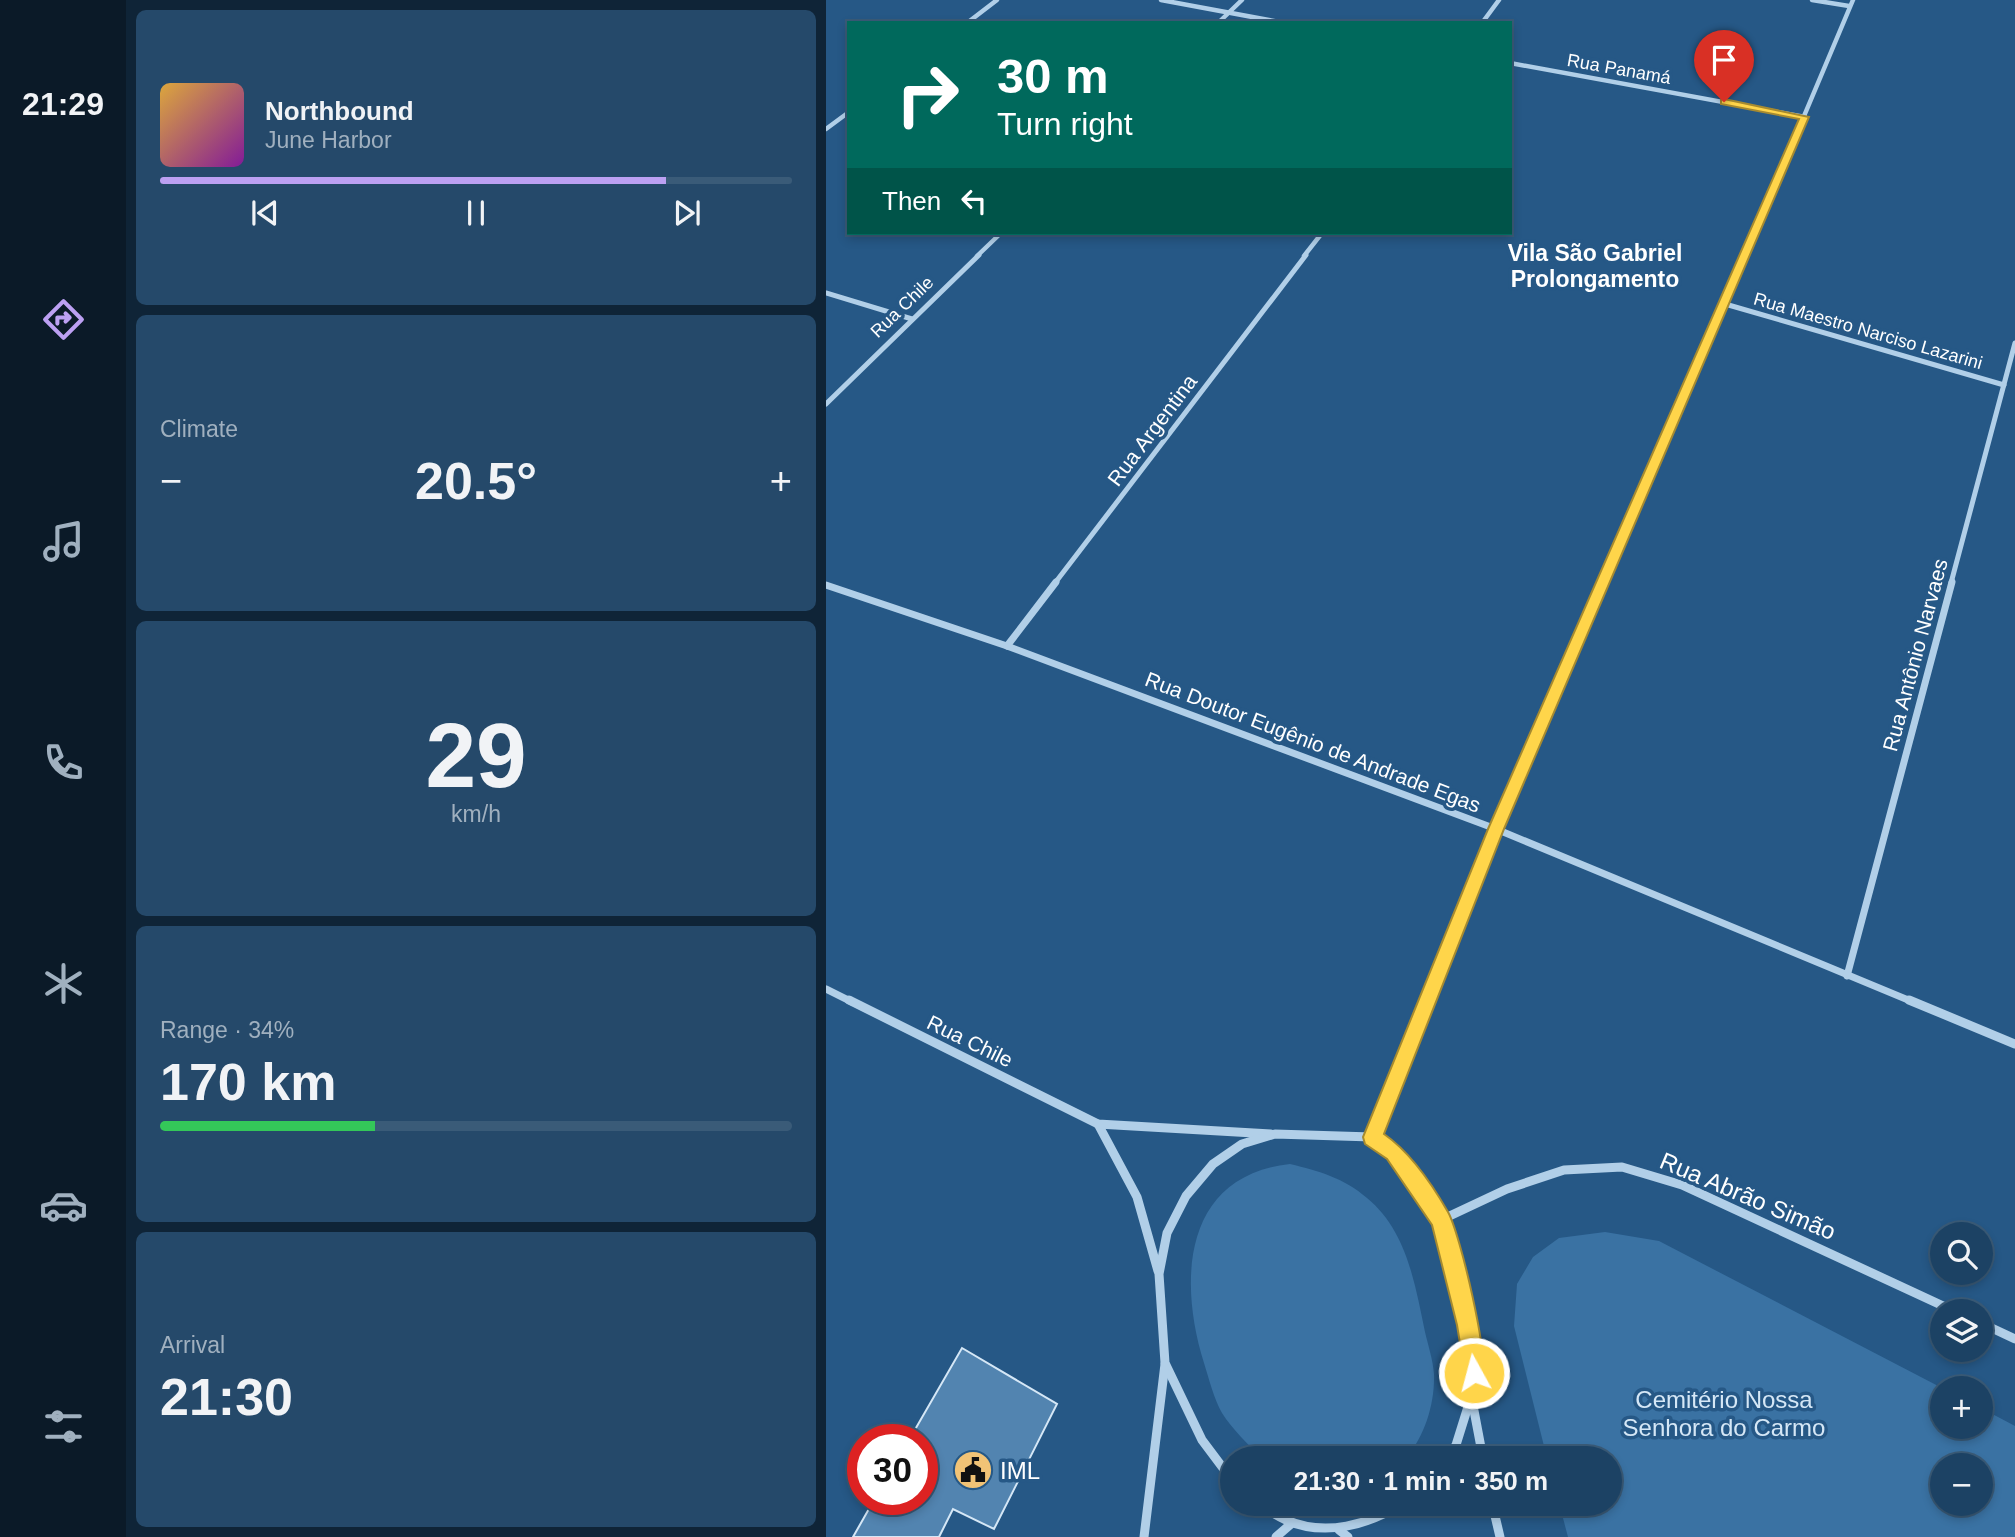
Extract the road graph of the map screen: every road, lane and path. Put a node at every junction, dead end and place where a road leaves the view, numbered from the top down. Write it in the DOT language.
graph roads {
  1 [pos="997,0"];
  2 [pos="1161,0"];
  3 [pos="1242,0"];
  4 [pos="1499,0"];
  5 [pos="1812,0"];
  6 [pos="1851,3"];
  7 [pos="1228,13"];
  8 [pos="970,21"];
  9 [pos="1220,21"];
  10 [pos="1274,21"];
  11 [pos="1483,21"];
  12 [pos="1512,63"];
  13 [pos="847,113"];
  14 [pos="1805,117"];
  15 [pos="826,129"];
  16 [pos="999,235"];
  17 [pos="1320,235"];
  18 [pos="826,293"];
  19 [pos="1725,304"];
  20 [pos="912,319"];
  21 [pos="2015,343"];
  22 [pos="2004,385"];
  23 [pos="826,404"];
  24 [pos="826,585"];
  25 [pos="1007,646"];
  26 [pos="1496,829"];
  27 [pos="1847,976"];
  28 [pos="826,989"];
  29 [pos="2015,1044"];
  30 [pos="1098,1124"];
  31 [pos="1275,1134"];
  32 [pos="1372,1137"];
  33 [pos="1441,1220"];
  34 [pos="1159,1274"];
  35 [pos="1930,1300"];
  36 [pos="1993,1329"];
  37 [pos="2015,1339"];
  38 [pos="1165,1363"];
  39 [pos="1471,1397"];
  40 [pos="1455,1446"];
  41 [pos="1481,1446"];
  42 [pos="1220,1464"];
  43 [pos="1280,1516"];
  44 [pos="1385,1516"];
  45 [pos="1495,1516"];
  46 [pos="1292,1523"];
  47 [pos="1343,1533"];
  48 [pos="1144,1537"];
  49 [pos="1276,1537"];
  50 [pos="1500,1537"];
  1 -- 8 [label="street"];
  2 -- 7 [label="street"];
  3 -- 7 [label="street"];
  4 -- 11 [label="street"];
  5 -- 6 [label="street"];
  6 -- 14 [label="street"];
  7 -- 9 [label="street"];
  7 -- 10 [label="street"];
  12 -- 14 [label="street, Rua Panamá"];
  13 -- 15 [label="street"];
  14 -- 19 [label="street"];
  16 -- 20 [label="street, Rua Chile"];
  17 -- 25 [label="street, Rua Argentina"];
  18 -- 20 [label="street"];
  19 -- 22 [label="street, Rua Maestro Narciso Lazarini"];
  19 -- 26 [label="street"];
  20 -- 23 [label="street, Rua Chile"];
  21 -- 22 [label="street, Rua Antônio Narvaes"];
  22 -- 27 [label="street, Rua Antônio Narvaes"];
  24 -- 25 [label="street, Rua Doutor Eugênio de Andrade Egas"];
  25 -- 26 [label="street, Rua Doutor Eugênio de Andrade Egas"];
  26 -- 27 [label="street, Rua Doutor Eugênio de Andrade Egas"];
  26 -- 32 [label="street"];
  27 -- 29 [label="street, Rua Doutor Eugênio de Andrade Egas"];
  28 -- 30 [label="street, Rua Chile"];
  30 -- 31 [label="street"];
  30 -- 34 [label="street"];
  31 -- 32 [label="street"];
  31 -- 34 [label="street"];
  32 -- 33 [label="street"];
  33 -- 35 [label="street, Rua Abrão Simão"];
  33 -- 39 [label="street"];
  34 -- 38 [label="street"];
  36 -- 37 [label="street"];
  38 -- 42 [label="street"];
  38 -- 48 [label="street"];
  39 -- 40 [label="street"];
  39 -- 41 [label="street"];
  43 -- 46 [label="street"];
  44 -- 47 [label="street"];
  45 -- 50 [label="street"];
  46 -- 47 [label="street"];
  46 -- 49 [label="street"];
}
